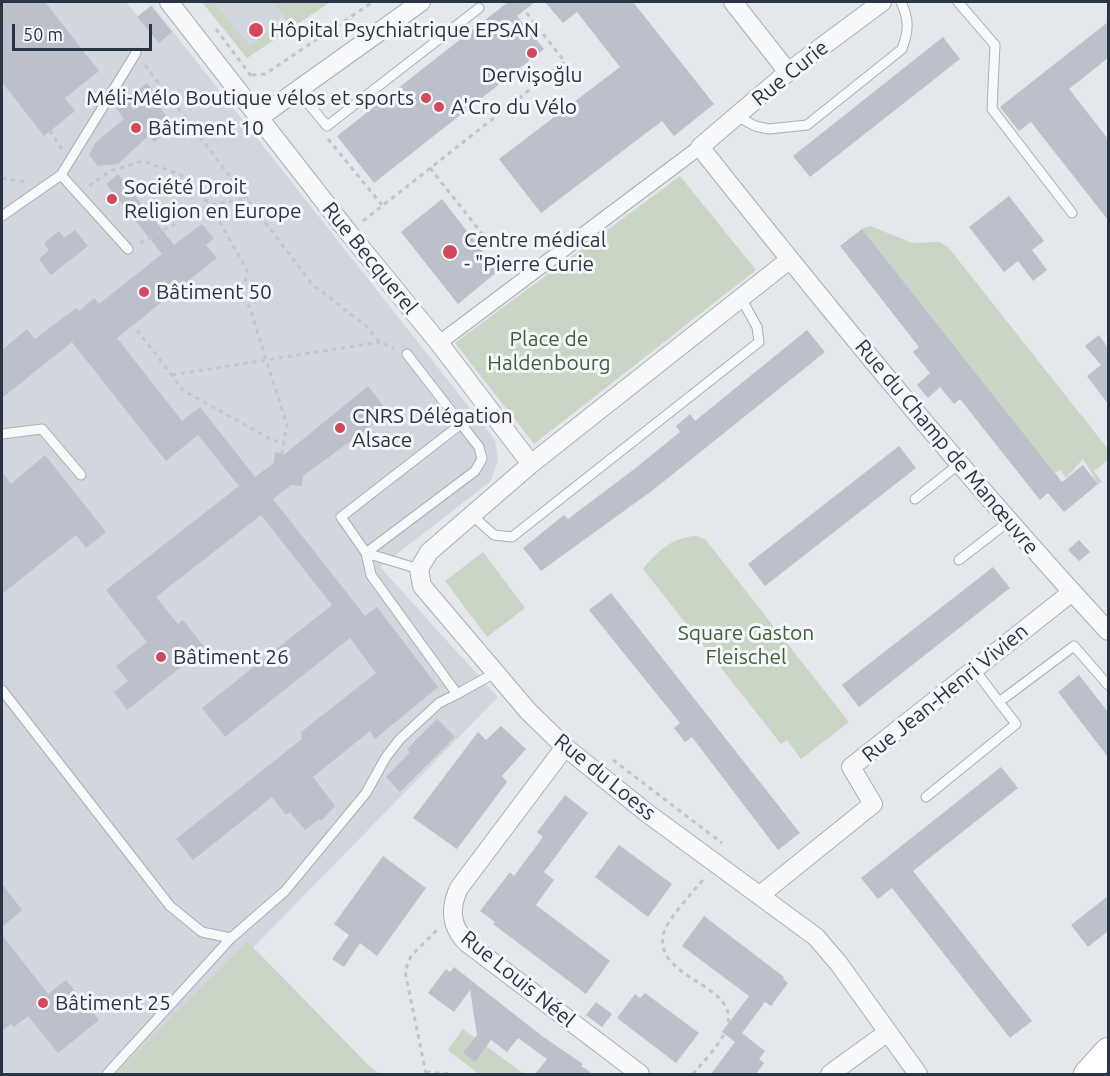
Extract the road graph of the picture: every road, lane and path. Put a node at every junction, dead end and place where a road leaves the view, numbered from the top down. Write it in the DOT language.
graph roads {
  1 [pos="169,2"];
  2 [pos="373,2"];
  3 [pos="421,2"];
  4 [pos="518,2"];
  5 [pos="733,2"];
  6 [pos="882,2"];
  7 [pos="902,2"];
  8 [pos="958,2"];
  9 [pos="479,8"];
  10 [pos="136,53"];
  11 [pos="788,72"];
  12 [pos="252,75"];
  13 [pos="297,90"];
  14 [pos="736,116"];
  15 [pos="260,117"];
  16 [pos="327,126"];
  17 [pos="50,130"];
  18 [pos="700,147"];
  19 [pos="70,161"];
  20 [pos="430,168"];
  21 [pos="61,175"];
  22 [pos="78,194"];
  23 [pos="248,198"];
  24 [pos="210,205"];
  25 [pos="382,205"];
  26 [pos="1072,213"];
  27 [pos="2,216"];
  28 [pos="348,232"];
  29 [pos="128,249"];
  30 [pos="789,260"];
  31 [pos="521,282"];
  32 [pos="741,298"];
  33 [pos="137,330"];
  34 [pos="380,342"];
  35 [pos="439,343"];
  36 [pos="407,354"];
  37 [pos="267,360"];
  38 [pos="172,375"];
  39 [pos="461,424"];
  40 [pos="2,434"];
  41 [pos="284,441"];
  42 [pos="282,453"];
  43 [pos="531,464"];
  44 [pos="959,464"];
  45 [pos="81,475"];
  46 [pos="915,499"];
  47 [pos="472,515"];
  48 [pos="1008,522"];
  49 [pos="366,553"];
  50 [pos="959,560"];
  51 [pos="419,569"];
  52 [pos="1072,592"];
  53 [pos="1108,631"];
  54 [pos="975,670"];
  55 [pos="495,673"];
  56 [pos="1108,685"];
  57 [pos="2,690"];
  58 [pos="457,694"];
  59 [pos="999,702"];
  60 [pos="565,747"];
  61 [pos="926,797"];
  62 [pos="709,870"];
  63 [pos="713,884"];
  64 [pos="760,895"];
  65 [pos="452,914"];
  66 [pos="231,938"];
  67 [pos="888,1032"];
  68 [pos="1108,1051"];
  69 [pos="425,1073"];
  70 [pos="107,1074"];
  71 [pos="451,1074"];
  72 [pos="640,1074"];
  73 [pos="693,1074"];
  74 [pos="830,1074"];
  75 [pos="918,1074"];
  76 [pos="1087,1074"];
  1 -- 15 [label="street, Rue Becquerel"];
  2 -- 12 [label="path"];
  3 -- 13 [label="street"];
  4 -- 20 [label="path"];
  5 -- 11 [label="street"];
  6 -- 11 [label="street, Rue Curie"];
  7 -- 14 [label="lane"];
  8 -- 26 [label="lane"];
  9 -- 16 [label="lane"];
  10 -- 19 [label="lane"];
  10 -- 23 [label="path"];
  11 -- 14 [label="street, Rue Curie"];
  13 -- 15 [label="street"];
  13 -- 16 [label="lane"];
  14 -- 18 [label="street, Rue Curie"];
  15 -- 28 [label="street, Rue Becquerel"];
  16 -- 25 [label="path"];
  17 -- 19 [label="path"];
  18 -- 30 [label="street"];
  18 -- 31 [label="street"];
  19 -- 21 [label="lane"];
  20 -- 25 [label="path"];
  20 -- 31 [label="path"];
  21 -- 22 [label="lane"];
  21 -- 27 [label="lane"];
  22 -- 24 [label="path"];
  22 -- 29 [label="lane"];
  23 -- 24 [label="path"];
  23 -- 34 [label="path"];
  24 -- 29 [label="path"];
  24 -- 37 [label="path"];
  25 -- 28 [label="path"];
  28 -- 35 [label="street, Rue Becquerel"];
  30 -- 32 [label="street"];
  30 -- 44 [label="street, Rue du Champ de Manœuvre"];
  31 -- 35 [label="street"];
  32 -- 43 [label="street"];
  32 -- 47 [label="lane"];
  33 -- 38 [label="path"];
  34 -- 36 [label="path"];
  34 -- 37 [label="path"];
  35 -- 43 [label="street"];
  36 -- 39 [label="lane"];
  37 -- 38 [label="path"];
  37 -- 41 [label="path"];
  38 -- 41 [label="path"];
  39 -- 49 [label="lane"];
  39 -- 49 [label="lane"];
  40 -- 45 [label="lane"];
  41 -- 42 [label="path"];
  43 -- 47 [label="street"];
  44 -- 46 [label="lane"];
  44 -- 48 [label="street, Rue du Champ de Manœuvre"];
  47 -- 51 [label="street"];
  48 -- 50 [label="lane"];
  48 -- 52 [label="street, Rue du Champ de Manœuvre"];
  49 -- 51 [label="lane"];
  49 -- 58 [label="lane"];
  51 -- 55 [label="street, Rue du Loess"];
  52 -- 53 [label="street, Rue du Champ de Manœuvre"];
  52 -- 54 [label="street, Rue Jean-Henri Vivien"];
  54 -- 59 [label="lane"];
  54 -- 64 [label="street, Rue Jean-Henri Vivien"];
  55 -- 58 [label="lane"];
  55 -- 60 [label="street, Rue du Loess"];
  56 -- 59 [label="lane"];
  57 -- 66 [label="lane"];
  58 -- 66 [label="lane"];
  59 -- 61 [label="lane"];
  60 -- 62 [label="street, Rue du Loess"];
  60 -- 65 [label="street, Rue Louis Néel"];
  62 -- 63 [label="path"];
  62 -- 64 [label="street, Rue du Loess"];
  62 -- 73 [label="path"];
  64 -- 67 [label="street, Rue du Loess"];
  65 -- 69 [label="path"];
  65 -- 72 [label="street, Rue Louis Néel"];
  66 -- 70 [label="lane"];
  67 -- 74 [label="street"];
  67 -- 75 [label="street, Rue du Loess"];
  68 -- 76 [label="main road"];
  69 -- 71 [label="path"];
}
